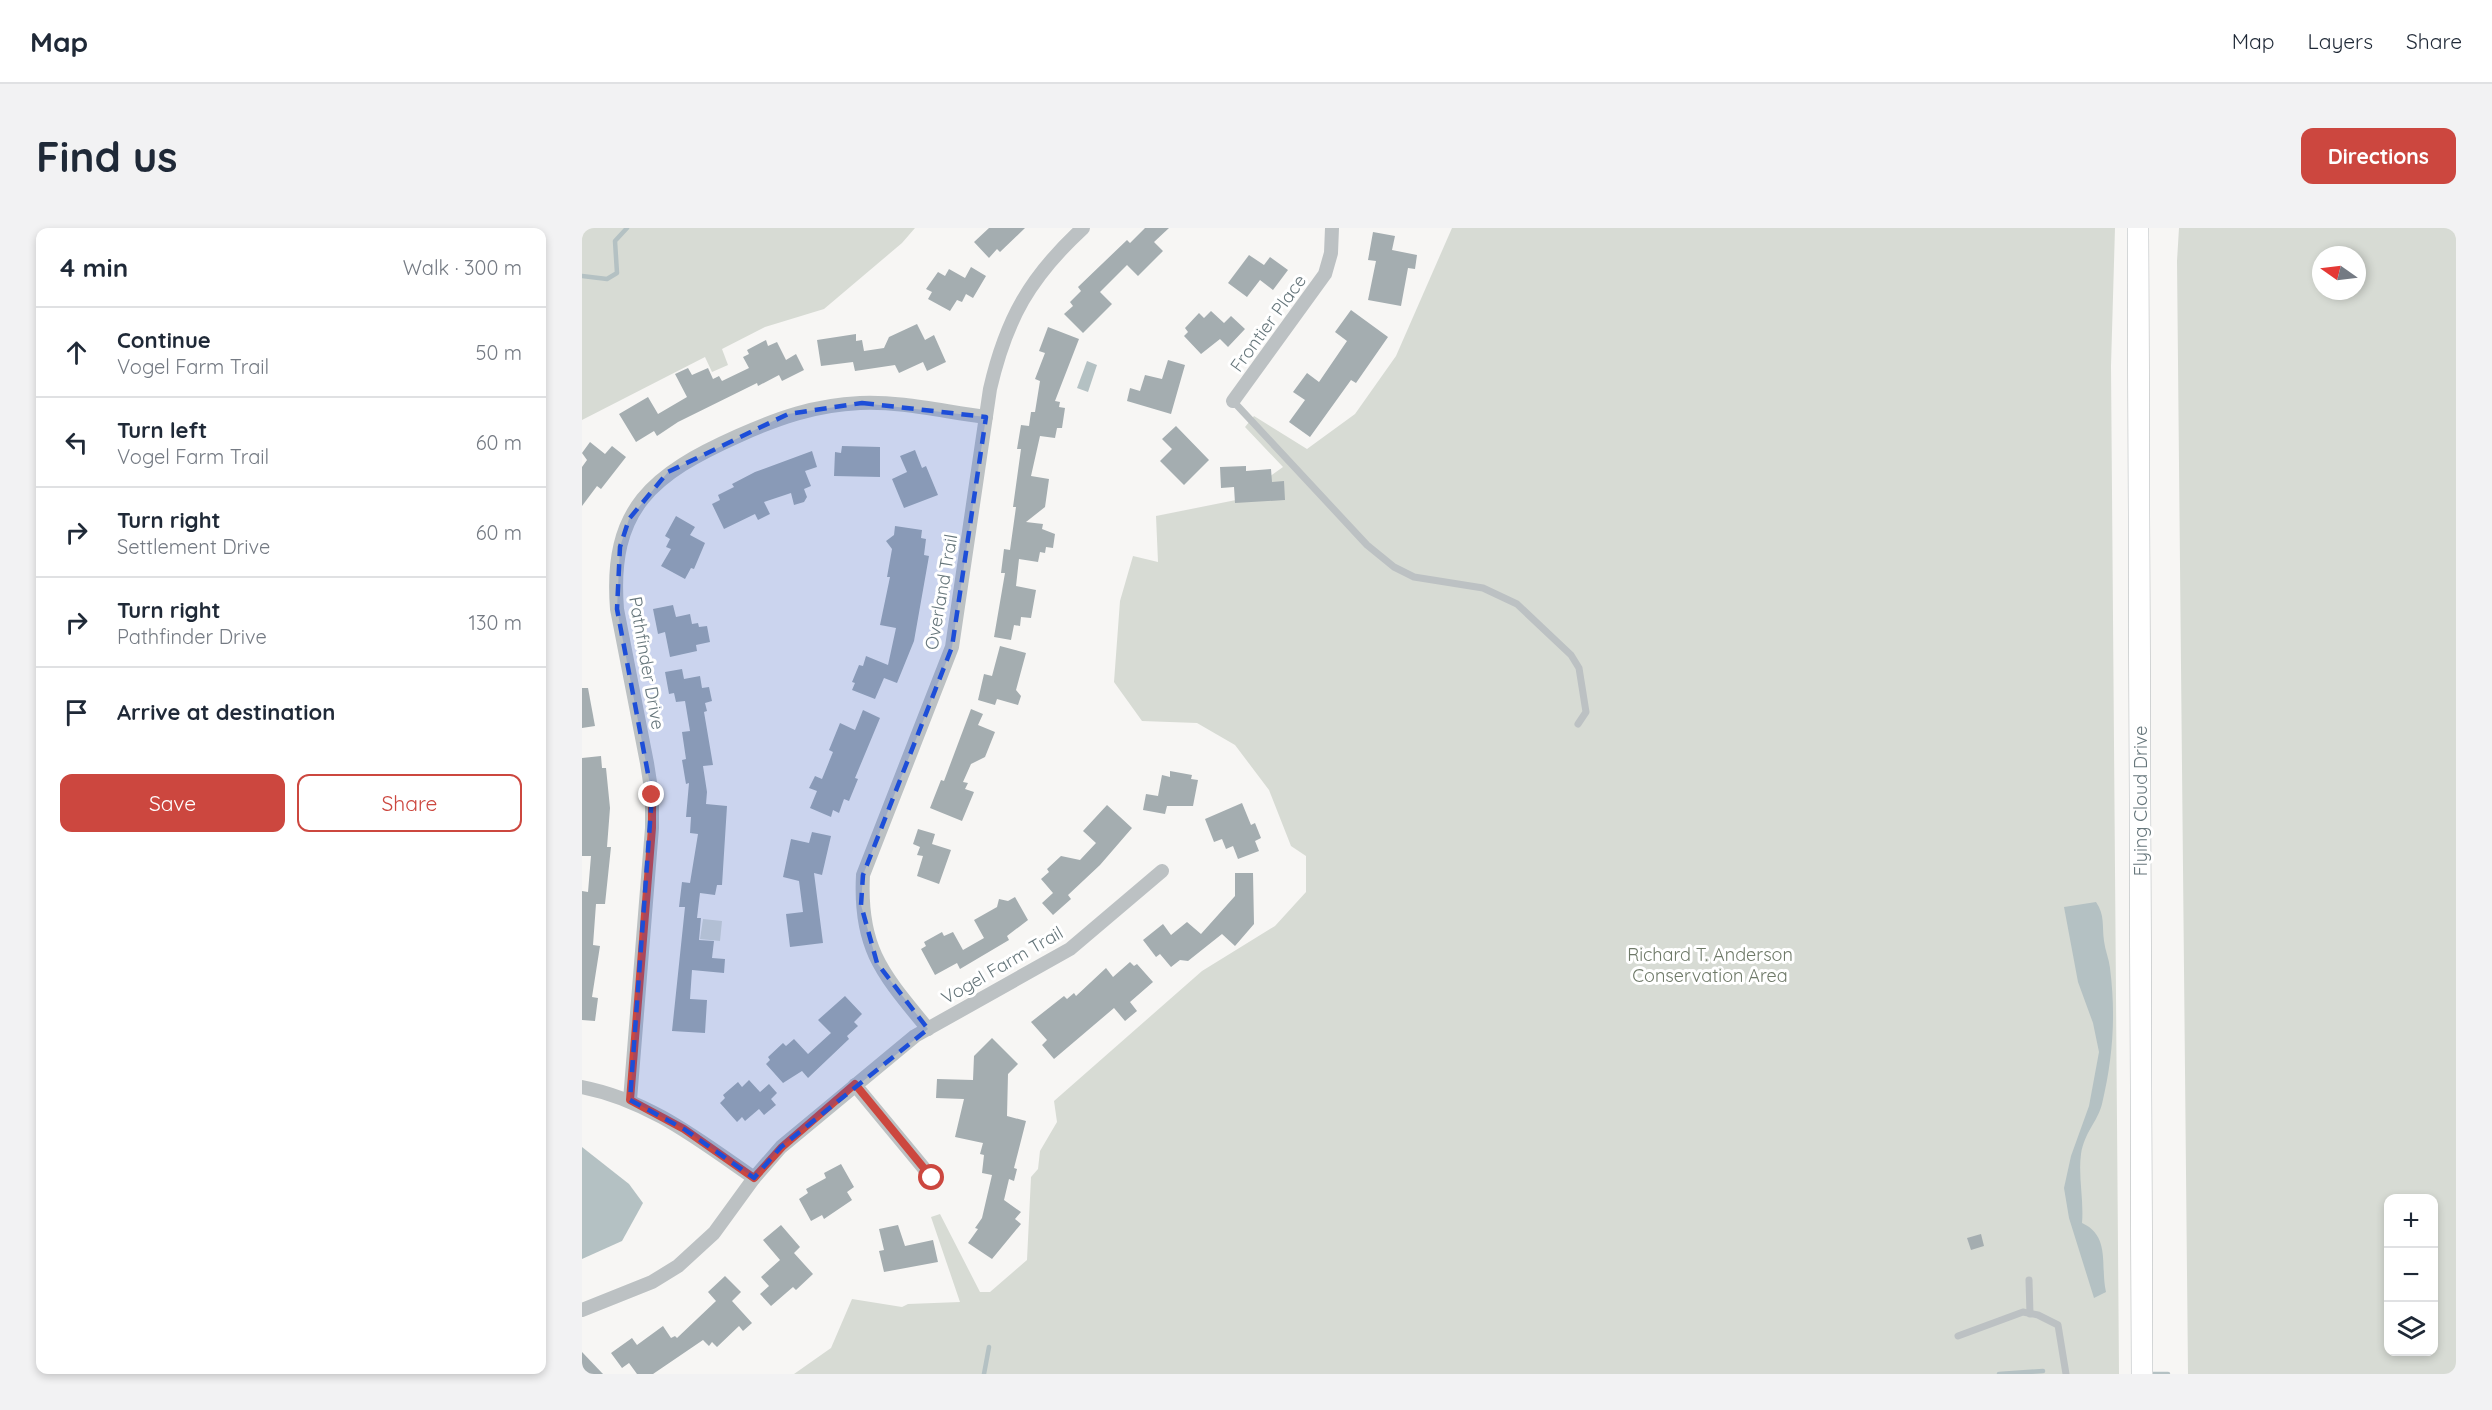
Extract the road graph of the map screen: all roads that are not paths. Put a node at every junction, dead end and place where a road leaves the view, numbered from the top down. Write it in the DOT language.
graph roads {
  1 [pos="1083,228"];
  2 [pos="1332,228"];
  3 [pos="2138,228"];
  4 [pos="1233,401"];
  5 [pos="986,417"];
  6 [pos="1578,724"];
  7 [pos="1162,871"];
  8 [pos="928,1029"];
  9 [pos="855,1084"];
  10 [pos="582,1087"];
  11 [pos="630,1100"];
  12 [pos="754,1178"];
  13 [pos="932,1178"];
  14 [pos="2029,1280"];
  15 [pos="582,1310"];
  16 [pos="2030,1314"];
  17 [pos="1958,1336"];
  18 [pos="2066,1374"];
  19 [pos="2142,1374"];
  1 -- 5 [label="street, Overland Trail"];
  2 -- 4 [label="street, Frontier Place"];
  3 -- 19 [label="main road, Flying Cloud Drive"];
  4 -- 6 [label="lane"];
  5 -- 8 [label="street, Overland Trail"];
  5 -- 11 [label="street, Pathfinder Drive"];
  7 -- 8 [label="street, Vogel Farm Trail"];
  8 -- 9 [label="street, Vogel Farm Trail"];
  9 -- 12 [label="street, Vogel Farm Trail"];
  9 -- 13 [label="street"];
  10 -- 11 [label="street"];
  11 -- 12 [label="street"];
  12 -- 15 [label="street, Vogel Farm Trail"];
  14 -- 16 [label="lane"];
  16 -- 17 [label="lane"];
  16 -- 18 [label="lane"];
}
